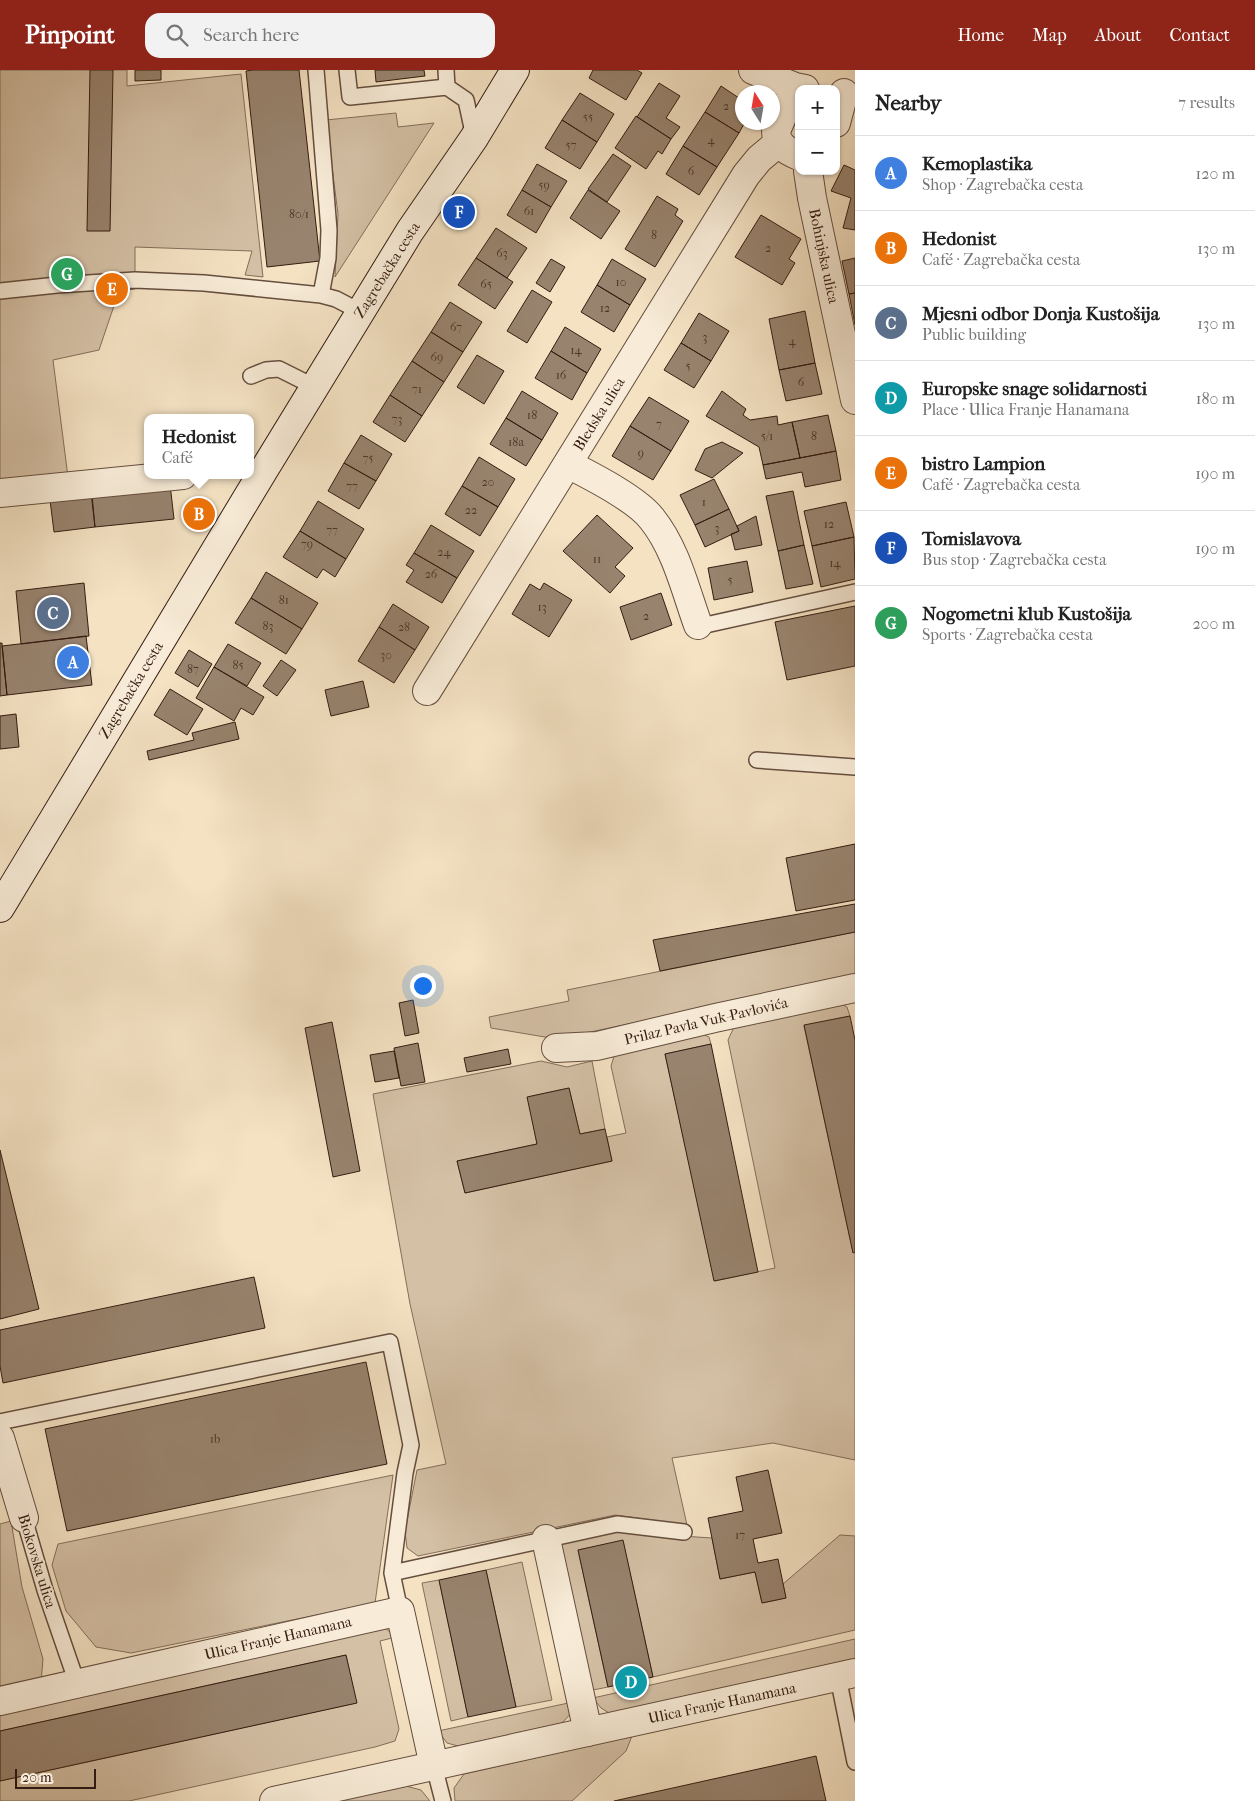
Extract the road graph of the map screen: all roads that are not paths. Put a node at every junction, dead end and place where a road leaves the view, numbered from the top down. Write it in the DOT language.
graph roads {
  1 [pos="316,70"];
  2 [pos="347,70"];
  3 [pos="446,70"];
  4 [pos="516,70"];
  5 [pos="753,70"];
  6 [pos="795,86"];
  7 [pos="447,87"];
  8 [pos="845,93"];
  9 [pos="795,97"];
  10 [pos="840,110"];
  11 [pos="474,138"];
  12 [pos="788,149"];
  13 [pos="809,175"];
  14 [pos="0,292"];
  15 [pos="321,295"];
  16 [pos="361,312"];
  17 [pos="251,376"];
  18 [pos="315,387"];
  19 [pos="855,400"];
  20 [pos="568,464"];
  21 [pos="256,472"];
  22 [pos="144,479"];
  23 [pos="252,479"];
  24 [pos="0,492"];
  25 [pos="855,592"];
  26 [pos="698,625"];
  27 [pos="427,691"];
  28 [pos="758,760"];
  29 [pos="855,766"];
  30 [pos="0,908"];
  31 [pos="855,988"];
  32 [pos="556,1048"];
  33 [pos="0,1422"];
  34 [pos="0,1438"];
  35 [pos="24,1518"];
  36 [pos="684,1532"];
  37 [pos="546,1539"];
  38 [pos="392,1573"];
  39 [pos="400,1610"];
  40 [pos="846,1675"];
  41 [pos="77,1683"];
  42 [pos="0,1701"];
  43 [pos="588,1732"];
  44 [pos="855,1762"];
  45 [pos="434,1766"];
  46 [pos="274,1801"];
  47 [pos="442,1801"];
  1 -- 15 [label="lane"];
  2 -- 7 [label="lane"];
  3 -- 7 [label="lane"];
  4 -- 11 [label="street, Zagrebačka cesta"];
  5 -- 6 [label="street"];
  7 -- 11 [label="lane"];
  8 -- 10 [label="street"];
  9 -- 12 [label="street"];
  11 -- 16 [label="street, Zagrebačka cesta"];
  12 -- 20 [label="street, Bledska ulica"];
  13 -- 19 [label="street, Bohinjska ulica"];
  14 -- 15 [label="lane"];
  15 -- 16 [label="lane"];
  16 -- 18 [label="street, Zagrebačka cesta"];
  17 -- 18 [label="lane"];
  18 -- 21 [label="street, Zagrebačka cesta"];
  20 -- 26 [label="street"];
  20 -- 27 [label="street, Bledska ulica"];
  22 -- 24 [label="street"];
  23 -- 30 [label="street, Zagrebačka cesta"];
  25 -- 26 [label="lane"];
  28 -- 29 [label="lane"];
  31 -- 32 [label="street, Prilaz Pavla Vuk-Pavlovića"];
  33 -- 38 [label="lane"];
  34 -- 35 [label="street, Biokovska ulica"];
  35 -- 41 [label="lane, Biokovska ulica"];
  36 -- 37 [label="lane"];
  37 -- 38 [label="lane"];
  37 -- 43 [label="street"];
  38 -- 39 [label="lane"];
  39 -- 41 [label="street, Ulica Franje Hanamana"];
  39 -- 45 [label="street"];
  40 -- 43 [label="street, Ulica Franje Hanamana"];
  40 -- 44 [label="lane"];
  41 -- 42 [label="street, Ulica Franje Hanamana"];
  43 -- 45 [label="street, Ulica Franje Hanamana"];
  45 -- 46 [label="street, Ulica Franje Hanamana"];
  45 -- 47 [label="lane"];
}
